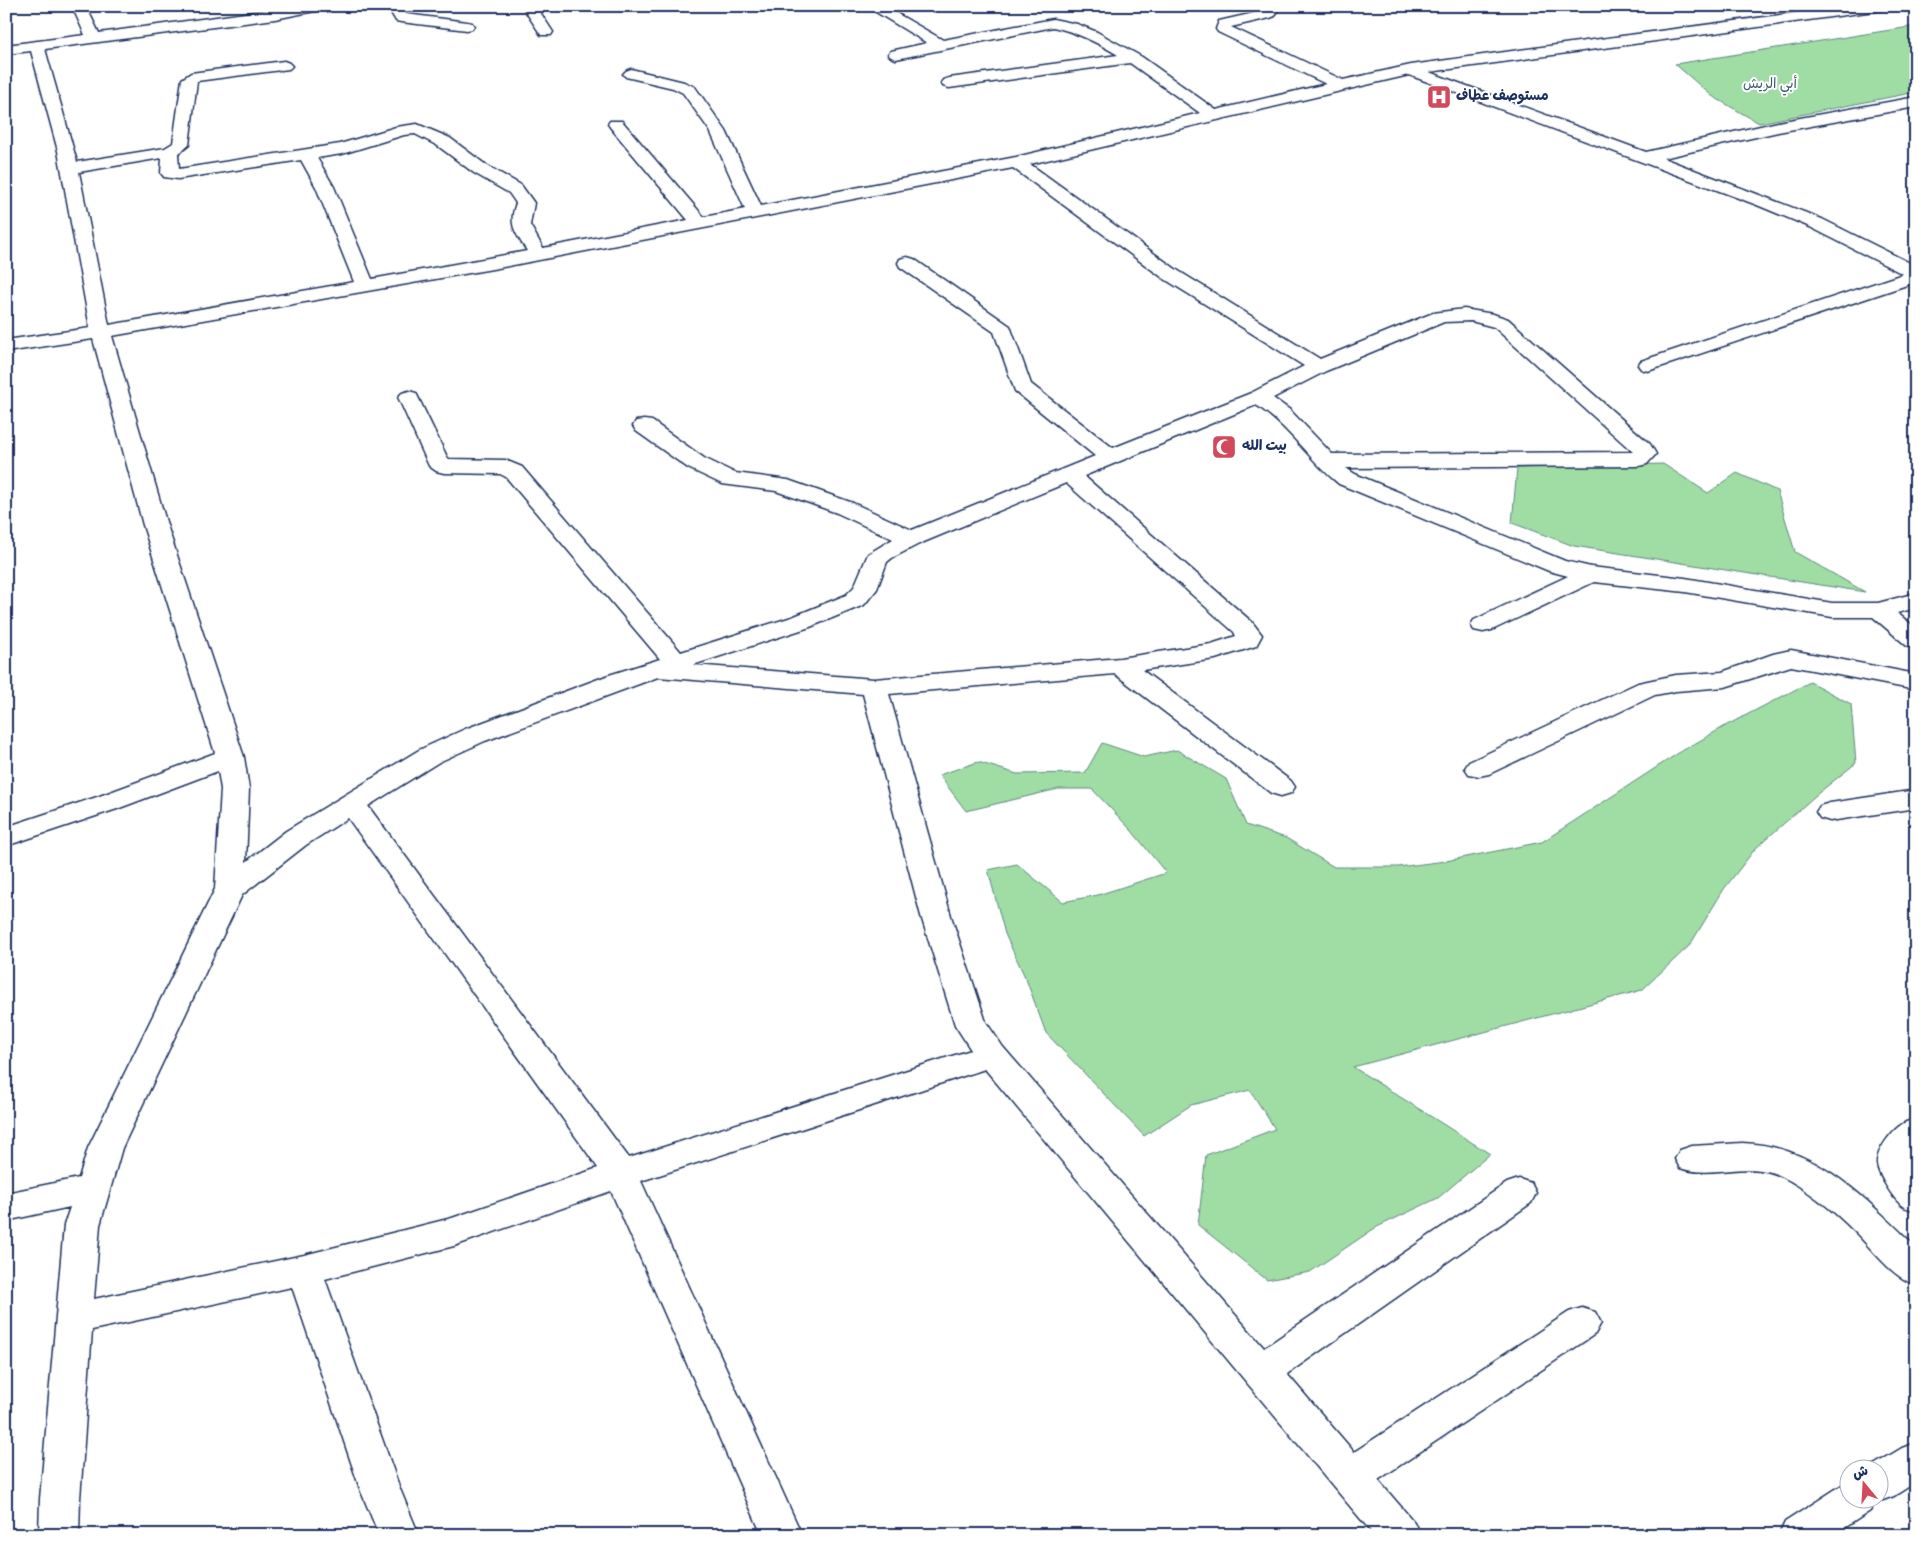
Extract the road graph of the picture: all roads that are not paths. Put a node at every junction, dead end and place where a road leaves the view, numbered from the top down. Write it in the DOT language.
graph roads {
  1 [pos="79,6"];
  2 [pos="320,6"];
  3 [pos="394,6"];
  4 [pos="529,6"];
  5 [pos="873,6"];
  6 [pos="1268,6"];
  7 [pos="1812,6"];
  8 [pos="1882,6"];
  9 [pos="171,13"];
  10 [pos="1831,14"];
  11 [pos="179,26"];
  12 [pos="467,26"];
  13 [pos="546,32"];
  14 [pos="94,38"];
  15 [pos="941,45"];
  16 [pos="37,46"];
  17 [pos="6,50"];
  18 [pos="896,54"];
  19 [pos="1132,58"];
  20 [pos="284,66"];
  21 [pos="1410,70"];
  22 [pos="630,74"];
  23 [pos="949,82"];
  24 [pos="1341,85"];
  25 [pos="1916,102"];
  26 [pos="1214,116"];
  27 [pos="616,124"];
  28 [pos="170,152"];
  29 [pos="307,155"];
  30 [pos="1646,156"];
  31 [pos="1016,162"];
  32 [pos="69,168"];
  33 [pos="755,212"];
  34 [pos="700,223"];
  35 [pos="538,254"];
  36 [pos="907,263"];
  37 [pos="1916,275"];
  38 [pos="365,286"];
  39 [pos="101,332"];
  40 [pos="6,346"];
  41 [pos="1648,365"];
  42 [pos="1319,367"];
  43 [pos="409,396"];
  44 [pos="1258,397"];
  45 [pos="644,426"];
  46 [pos="1112,458"];
  47 [pos="1326,461"];
  48 [pos="1070,475"];
  49 [pos="911,539"];
  50 [pos="1591,574"];
  51 [pos="1916,600"];
  52 [pos="1879,610"];
  53 [pos="1482,625"];
  54 [pos="1916,641"];
  55 [pos="664,666"];
  56 [pos="1120,666"];
  57 [pos="1916,682"];
  58 [pos="874,687"];
  59 [pos="230,758"];
  60 [pos="1479,768"];
  61 [pos="1281,786"];
  62 [pos="1916,799"];
  63 [pos="352,804"];
  64 [pos="1830,812"];
  65 [pos="6,837"];
  66 [pos="230,889"];
  67 [pos="992,1056"];
  68 [pos="1916,1132"];
  69 [pos="1692,1159"];
  70 [pos="621,1174"];
  71 [pos="92,1189"];
  72 [pos="1519,1193"];
  73 [pos="1916,1197"];
  74 [pos="6,1207"];
  75 [pos="304,1270"];
  76 [pos="1916,1270"];
  77 [pos="75,1318"];
  78 [pos="1582,1323"];
  79 [pos="1260,1372"];
  80 [pos="1916,1460"];
  81 [pos="1350,1476"];
  82 [pos="1890,1477"];
  83 [pos="1841,1508"];
  84 [pos="59,1535"];
  85 [pos="399,1535"];
  86 [pos="782,1535"];
  87 [pos="1400,1535"];
  88 [pos="1799,1535"];
  1 -- 14 [label="street"];
  2 -- 11 [label="street"];
  3 -- 12 [label="street"];
  4 -- 13 [label="street"];
  5 -- 15 [label="street"];
  6 -- 24 [label="street"];
  7 -- 10 [label="street"];
  8 -- 10 [label="street"];
  9 -- 11 [label="street"];
  10 -- 21 [label="street"];
  11 -- 14 [label="street"];
  14 -- 16 [label="street"];
  15 -- 18 [label="street"];
  15 -- 19 [label="street"];
  16 -- 17 [label="street"];
  16 -- 32 [label="street"];
  19 -- 23 [label="street"];
  19 -- 26 [label="street"];
  20 -- 28 [label="street"];
  21 -- 24 [label="street"];
  21 -- 30 [label="street"];
  22 -- 33 [label="street"];
  24 -- 26 [label="street"];
  25 -- 30 [label="street"];
  26 -- 31 [label="street"];
  27 -- 34 [label="street"];
  28 -- 29 [label="street"];
  28 -- 32 [label="street"];
  29 -- 35 [label="street"];
  29 -- 38 [label="street"];
  30 -- 37 [label="street"];
  31 -- 33 [label="street"];
  31 -- 42 [label="street"];
  32 -- 39 [label="street"];
  33 -- 34 [label="street"];
  34 -- 35 [label="street"];
  35 -- 38 [label="street"];
  36 -- 46 [label="street"];
  37 -- 41 [label="street"];
  38 -- 39 [label="street"];
  39 -- 40 [label="street"];
  39 -- 59 [label="street"];
  42 -- 44 [label="street"];
  42 -- 47 [label="street"];
  43 -- 55 [label="street"];
  44 -- 46 [label="street"];
  44 -- 47 [label="street"];
  45 -- 49 [label="street"];
  46 -- 48 [label="street"];
  47 -- 50 [label="street"];
  48 -- 49 [label="street"];
  48 -- 56 [label="street"];
  49 -- 55 [label="street"];
  50 -- 52 [label="street"];
  50 -- 53 [label="street"];
  51 -- 52 [label="street"];
  52 -- 54 [label="street"];
  55 -- 58 [label="street"];
  55 -- 63 [label="street"];
  56 -- 58 [label="street"];
  56 -- 61 [label="street"];
  57 -- 60 [label="street"];
  58 -- 67 [label="street"];
  59 -- 65 [label="street"];
  59 -- 66 [label="street"];
  62 -- 64 [label="street"];
  63 -- 66 [label="street"];
  63 -- 70 [label="street"];
  66 -- 71 [label="street"];
  67 -- 70 [label="street"];
  67 -- 79 [label="street"];
  68 -- 73 [label="street"];
  69 -- 76 [label="street"];
  70 -- 75 [label="street"];
  70 -- 86 [label="street"];
  71 -- 74 [label="street"];
  71 -- 77 [label="street"];
  72 -- 79 [label="street"];
  75 -- 77 [label="street"];
  75 -- 85 [label="street"];
  77 -- 84 [label="street"];
  78 -- 81 [label="street"];
  79 -- 81 [label="street"];
  80 -- 82 [label="street"];
  81 -- 87 [label="street"];
  83 -- 88 [label="street"];
}
